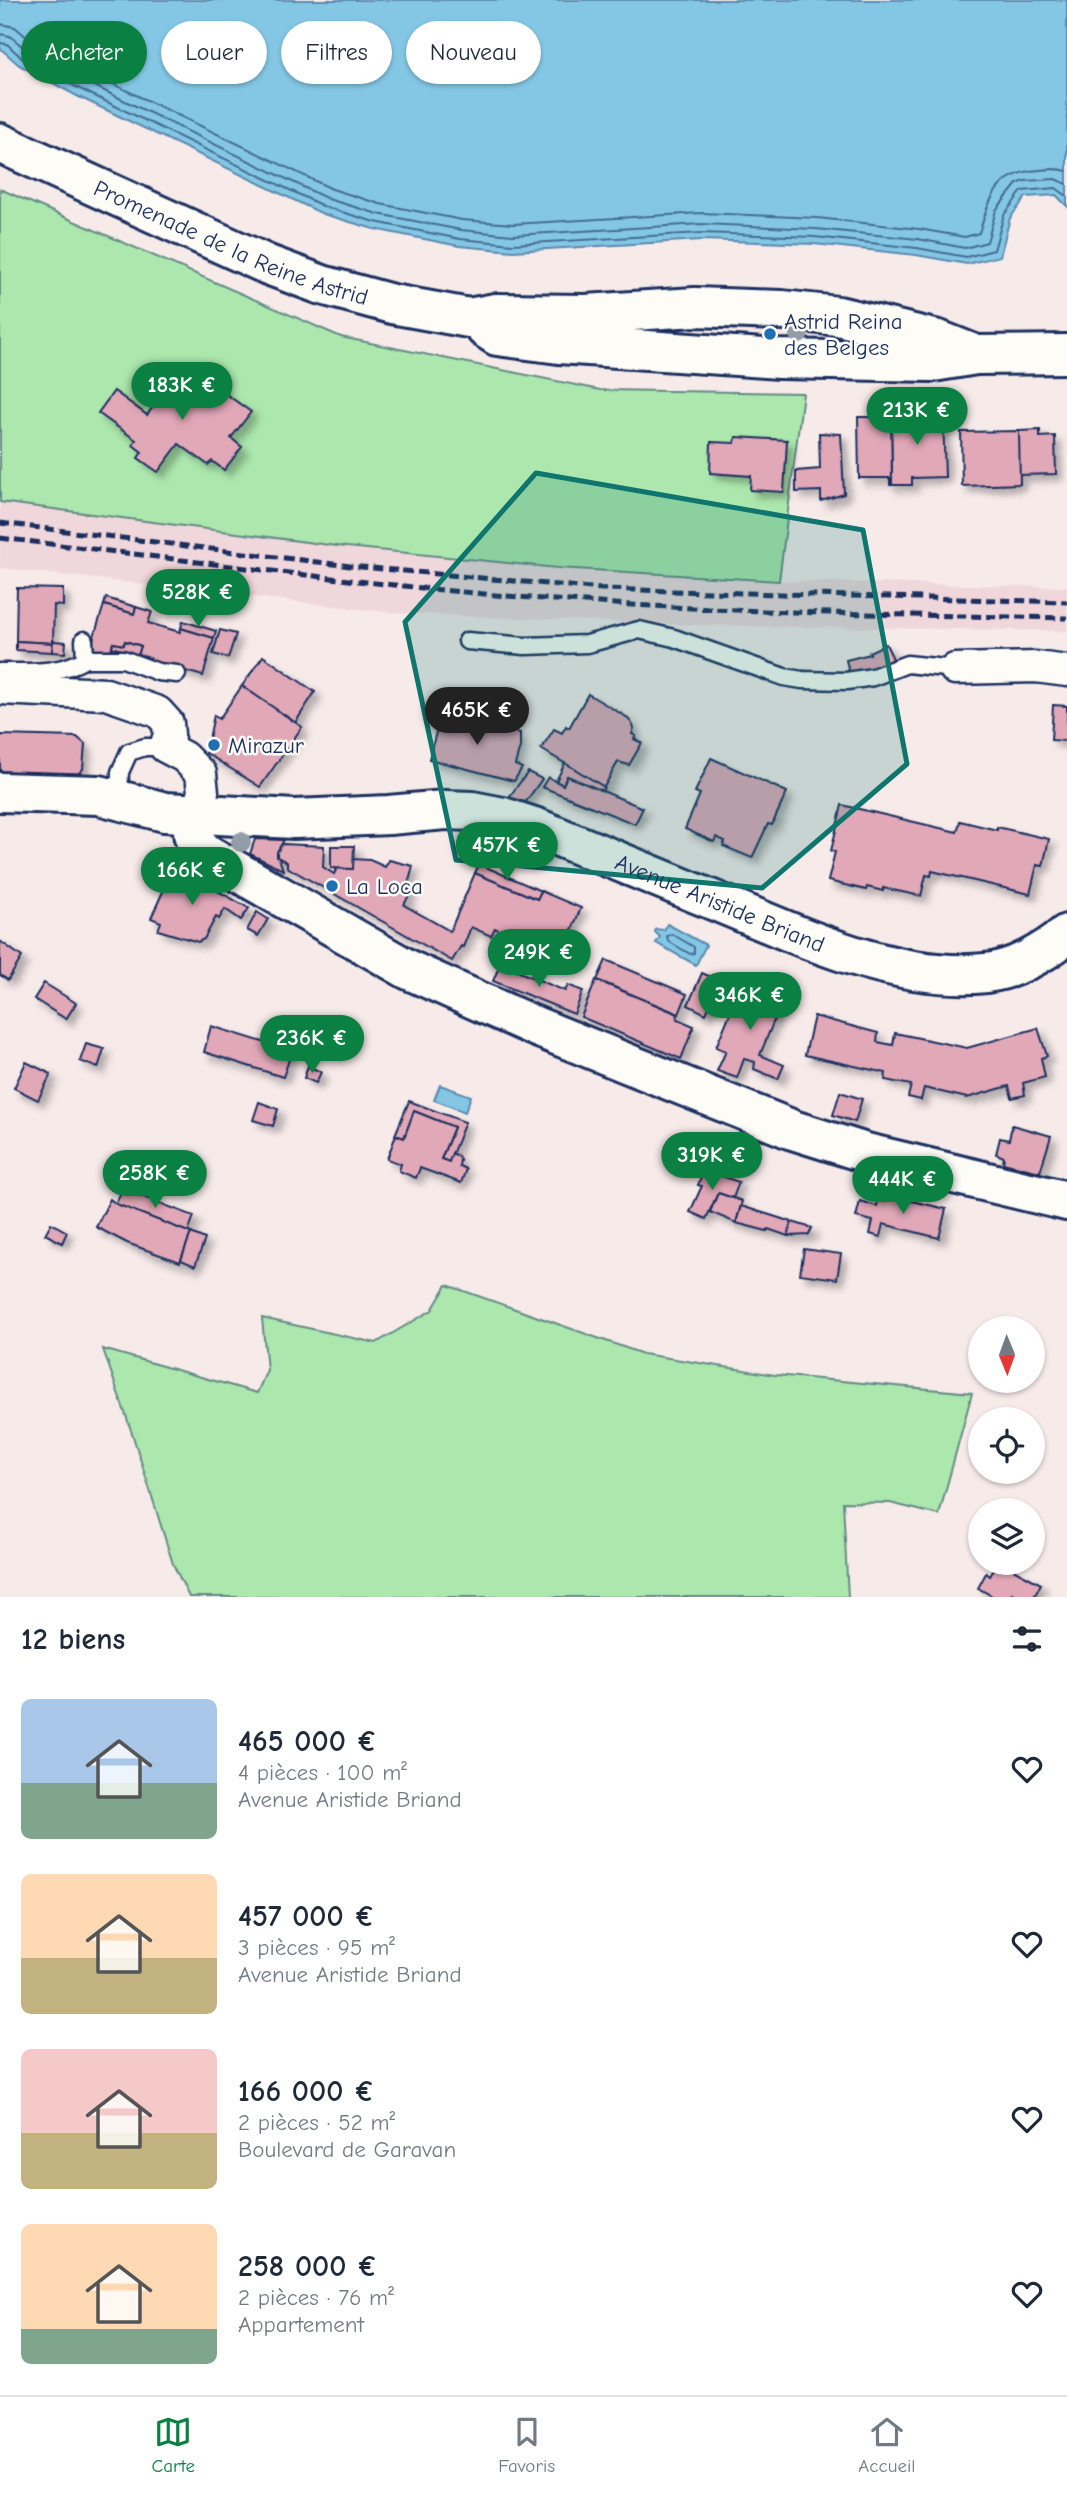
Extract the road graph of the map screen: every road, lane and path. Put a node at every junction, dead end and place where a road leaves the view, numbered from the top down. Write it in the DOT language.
graph roads {
  1 [pos="0,143"];
  2 [pos="1067,354"];
  3 [pos="84,640"];
  4 [pos="467,641"];
  5 [pos="85,659"];
  6 [pos="955,669"];
  7 [pos="1067,671"];
  8 [pos="0,672"];
  9 [pos="177,674"];
  10 [pos="0,689"];
  11 [pos="165,747"];
  12 [pos="0,792"];
  13 [pos="119,800"];
  14 [pos="196,814"];
  15 [pos="1067,934"];
  16 [pos="1067,1202"];
  1 -- 2 [label="main road, Promenade de la Reine Astrid"];
  3 -- 5 [label="lane"];
  4 -- 6 [label="lane"];
  5 -- 8 [label="lane"];
  5 -- 9 [label="lane"];
  6 -- 7 [label="street"];
  10 -- 11 [label="street"];
  11 -- 13 [label="lane"];
  11 -- 14 [label="street"];
  12 -- 13 [label="main road"];
  13 -- 14 [label="main road"];
  14 -- 15 [label="main road, Avenue Aristide Briand"];
  14 -- 16 [label="main road"];
}
